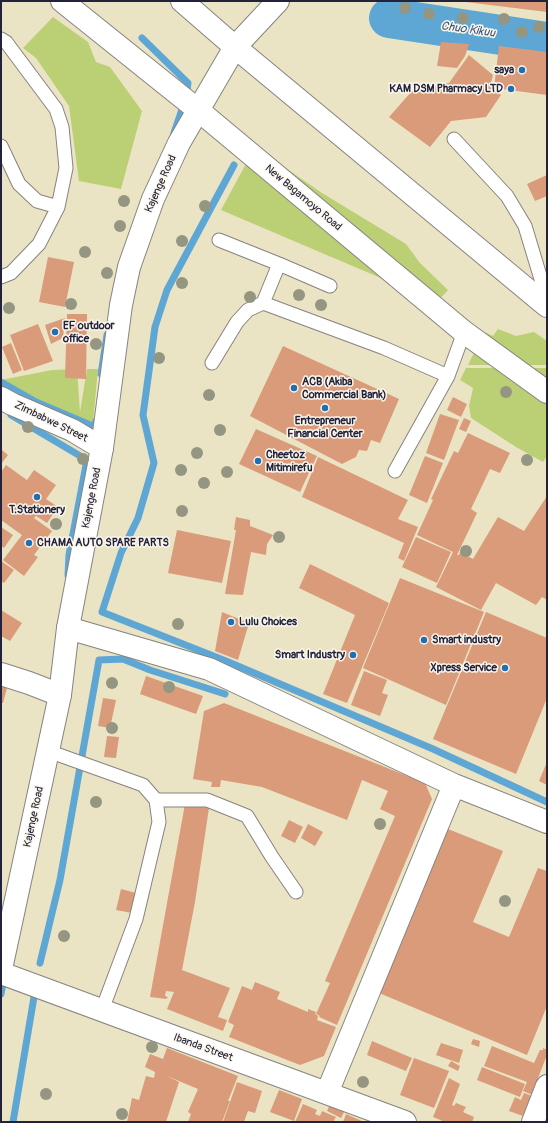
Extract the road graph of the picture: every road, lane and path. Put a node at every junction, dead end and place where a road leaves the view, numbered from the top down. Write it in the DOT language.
graph roads {
  1 [pos="62,1"];
  2 [pos="182,1"];
  3 [pos="278,1"];
  4 [pos="1,39"];
  5 [pos="235,47"];
  6 [pos="198,110"];
  7 [pos="454,139"];
  8 [pos="1,146"];
  9 [pos="58,207"];
  10 [pos="219,240"];
  11 [pos="278,264"];
  12 [pos="1,277"];
  13 [pos="330,286"];
  14 [pos="547,299"];
  15 [pos="263,303"];
  16 [pos="547,306"];
  17 [pos="464,332"];
  18 [pos="212,363"];
  19 [pos="448,376"];
  20 [pos="547,392"];
  21 [pos="1,398"];
  22 [pos="102,448"];
  23 [pos="395,470"];
  24 [pos="68,628"];
  25 [pos="1,674"];
  26 [pos="60,695"];
  27 [pos="48,751"];
  28 [pos="454,785"];
  29 [pos="156,800"];
  30 [pos="547,822"];
  31 [pos="296,892"];
  32 [pos="1,968"];
  33 [pos="1,973"];
  34 [pos="102,1010"];
  35 [pos="547,1086"];
  36 [pos="327,1093"];
  37 [pos="405,1122"];
  38 [pos="532,1122"];
  1 -- 6 [label="main road, New Bagamoyo Road"];
  2 -- 5 [label="main road"];
  3 -- 5 [label="main road, Kajenge Road"];
  4 -- 9 [label="lane"];
  5 -- 6 [label="main road, Kajenge Road"];
  5 -- 16 [label="main road"];
  6 -- 17 [label="main road, New Bagamoyo Road"];
  6 -- 22 [label="main road, Kajenge Road"];
  7 -- 14 [label="lane"];
  8 -- 9 [label="lane"];
  9 -- 12 [label="lane"];
  10 -- 11 [label="lane"];
  11 -- 13 [label="lane"];
  11 -- 15 [label="lane"];
  15 -- 18 [label="lane"];
  15 -- 19 [label="lane"];
  17 -- 19 [label="lane"];
  17 -- 20 [label="main road, New Bagamoyo Road"];
  19 -- 23 [label="lane"];
  21 -- 22 [label="main road, Zimbabwe Street"];
  22 -- 24 [label="main road, Kajenge Road"];
  24 -- 26 [label="main road, Kajenge Road"];
  24 -- 28 [label="main road"];
  25 -- 26 [label="main road"];
  26 -- 27 [label="main road, Kajenge Road"];
  27 -- 29 [label="lane"];
  27 -- 32 [label="main road, Kajenge Road"];
  28 -- 30 [label="main road"];
  28 -- 36 [label="main road"];
  29 -- 31 [label="lane"];
  29 -- 34 [label="lane"];
  33 -- 34 [label="main road, Ibanda Street"];
  34 -- 36 [label="main road, Ibanda Street"];
  35 -- 38 [label="main road"];
  36 -- 37 [label="main road, Ibanda Street"];
}
